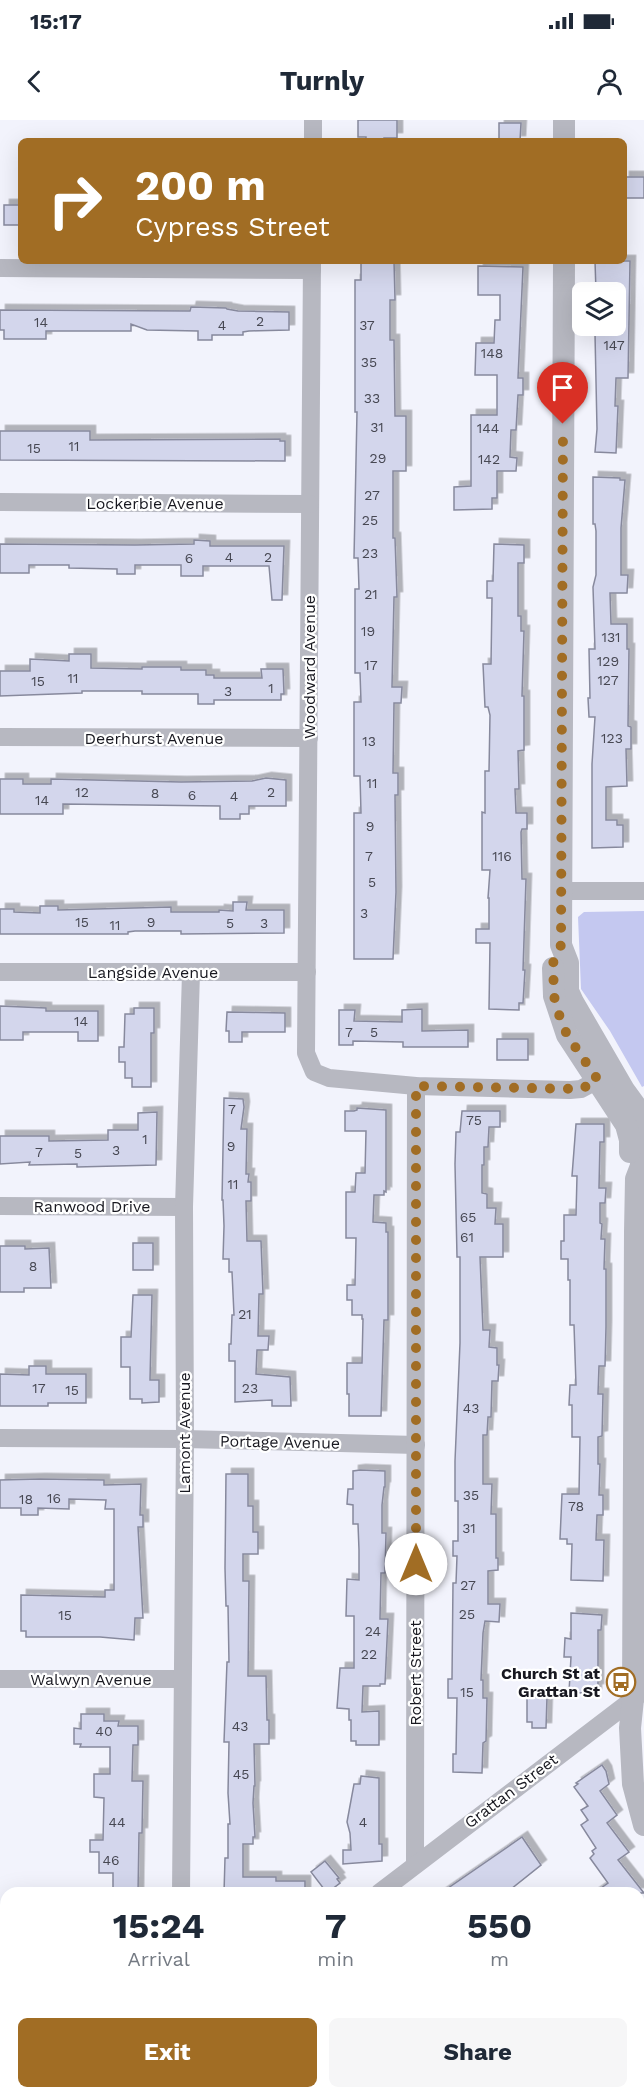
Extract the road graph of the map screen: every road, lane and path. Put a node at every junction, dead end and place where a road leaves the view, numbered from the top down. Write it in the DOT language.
graph roads {
  1 [pos="313,120"];
  2 [pos="564,120"];
  3 [pos="312,138"];
  4 [pos="564,138"];
  5 [pos="564,264"];
  6 [pos="312,266"];
  7 [pos="0,268"];
  8 [pos="0,502"];
  9 [pos="310,504"];
  10 [pos="0,737"];
  11 [pos="309,738"];
  12 [pos="560,891"];
  13 [pos="644,891"];
  14 [pos="0,972"];
  15 [pos="307,972"];
  16 [pos="191,973"];
  17 [pos="606,1076"];
  18 [pos="416,1086"];
  19 [pos="642,1115"];
  20 [pos="639,1181"];
  21 [pos="0,1206"];
  22 [pos="184,1207"];
  23 [pos="0,1438"];
  24 [pos="185,1439"];
  25 [pos="416,1445"];
  26 [pos="0,1679"];
  27 [pos="181,1679"];
  28 [pos="639,1695"];
  29 [pos="644,1825"];
  30 [pos="415,1865"];
  31 [pos="181,1887"];
  32 [pos="387,1887"];
  1 -- 3 [label="street"];
  2 -- 4 [label="street"];
  5 -- 12 [label="street"];
  6 -- 7 [label="street"];
  6 -- 9 [label="street, Woodward Avenue"];
  8 -- 9 [label="street, Lockerbie Avenue"];
  9 -- 11 [label="street, Woodward Avenue"];
  10 -- 11 [label="street, Deerhurst Avenue"];
  11 -- 15 [label="street, Woodward Avenue"];
  12 -- 13 [label="street"];
  12 -- 17 [label="street"];
  14 -- 16 [label="street, Langside Avenue"];
  15 -- 16 [label="street, Langside Avenue"];
  15 -- 18 [label="street, Woodward Avenue"];
  16 -- 22 [label="street, Lamont Avenue"];
  17 -- 18 [label="street"];
  17 -- 19 [label="street"];
  17 -- 20 [label="street"];
  18 -- 25 [label="street, Robert Street"];
  19 -- 20 [label="street"];
  20 -- 28 [label="street"];
  21 -- 22 [label="street, Ranwood Drive"];
  22 -- 24 [label="street, Lamont Avenue"];
  23 -- 24 [label="street, Portage Avenue"];
  24 -- 25 [label="street, Portage Avenue"];
  24 -- 27 [label="street, Lamont Avenue"];
  25 -- 30 [label="street, Robert Street"];
  26 -- 27 [label="street, Walwyn Avenue"];
  27 -- 31 [label="street, Lamont Avenue"];
  28 -- 29 [label="street"];
  28 -- 30 [label="street, Grattan Street"];
  30 -- 32 [label="street, Grattan Street"];
}
